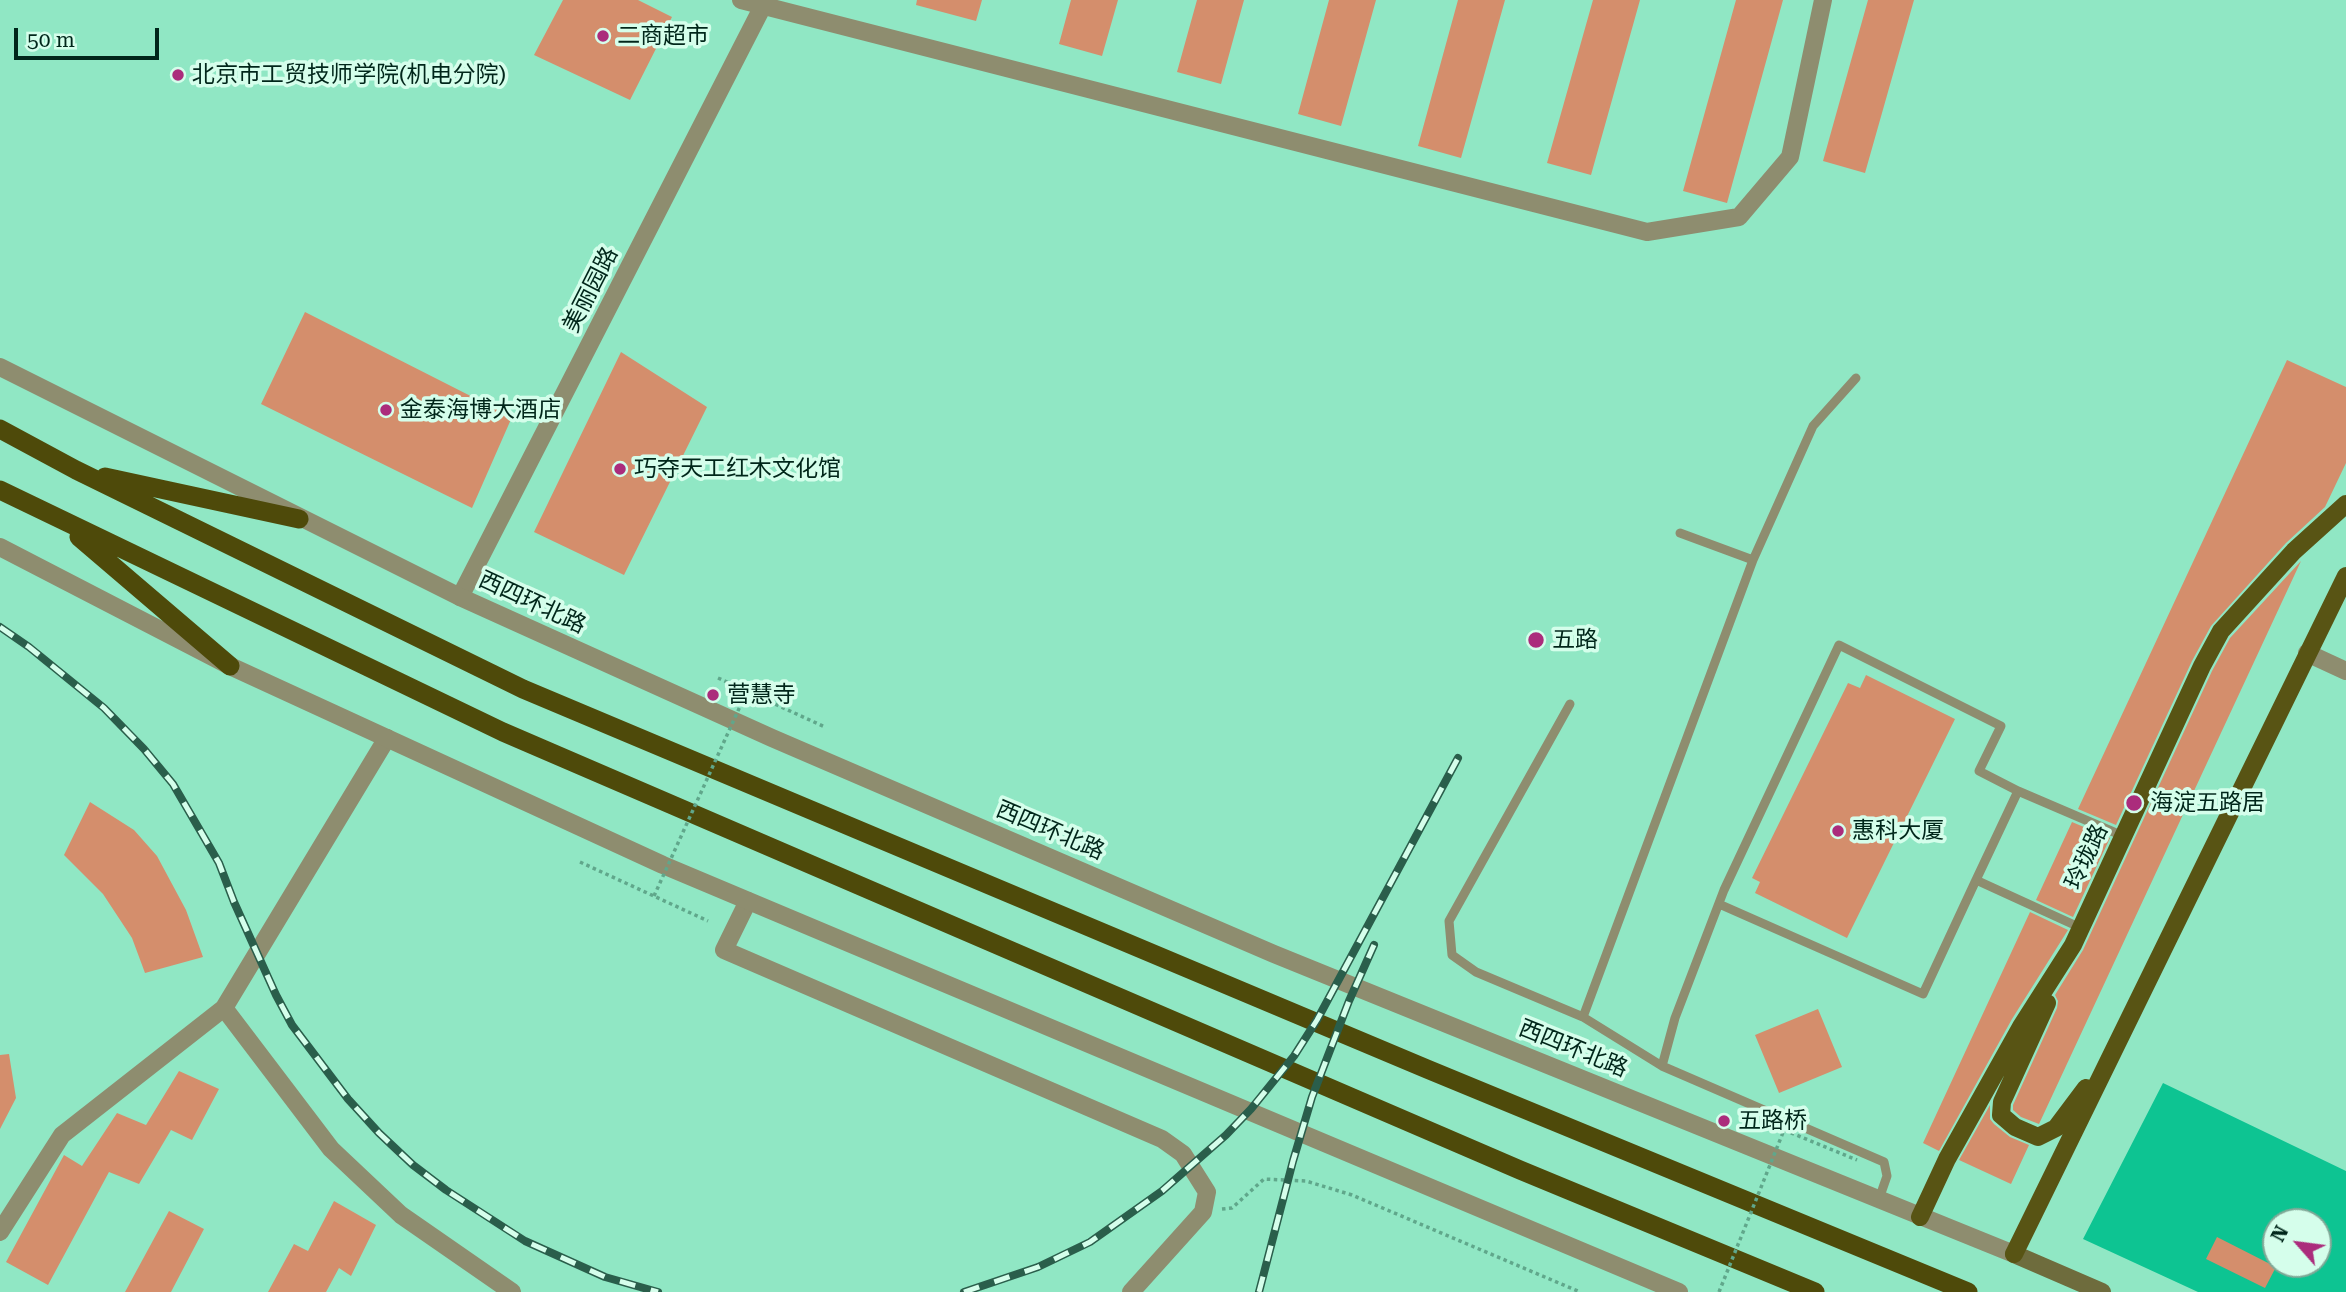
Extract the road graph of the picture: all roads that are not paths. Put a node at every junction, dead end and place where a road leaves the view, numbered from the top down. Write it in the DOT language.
graph roads {
  1 [pos="741,0"];
  2 [pos="1823,0"];
  3 [pos="765,2"];
  4 [pos="0,368"];
  5 [pos="1856,378"];
  6 [pos="0,429"];
  7 [pos="76,470"];
  8 [pos="0,490"];
  9 [pos="2346,503"];
  10 [pos="57,519"];
  11 [pos="299,519"];
  12 [pos="1680,533"];
  13 [pos="0,547"];
  14 [pos="1753,561"];
  15 [pos="2346,576"];
  16 [pos="460,597"];
  17 [pos="2307,653"];
  18 [pos="230,666"];
  19 [pos="2346,671"];
  20 [pos="1570,704"];
  21 [pos="387,738"];
  22 [pos="2018,791"];
  23 [pos="2123,836"];
  24 [pos="1976,880"];
  25 [pos="748,901"];
  26 [pos="1719,904"];
  27 [pos="2081,928"];
  28 [pos="2073,945"];
  29 [pos="224,1008"];
  30 [pos="1583,1017"];
  31 [pos="2109,1058"];
  32 [pos="1662,1066"];
  33 [pos="1879,1199"];
  34 [pos="1920,1217"];
  35 [pos="0,1232"];
  36 [pos="2014,1254"];
  37 [pos="512,1292"];
  38 [pos="1131,1292"];
  39 [pos="1679,1292"];
  40 [pos="1815,1292"];
  41 [pos="1968,1292"];
  42 [pos="2102,1292"];
  1 -- 3 [label="street"];
  2 -- 3 [label="street"];
  3 -- 16 [label="street, 美丽园路"];
  4 -- 11 [label="street, 西四环北路"];
  5 -- 14 [label="lane"];
  6 -- 7 [label="highway"];
  7 -- 11 [label="highway"];
  7 -- 41 [label="highway"];
  8 -- 10 [label="highway"];
  9 -- 23 [label="main road, 玲珑路"];
  10 -- 18 [label="highway"];
  10 -- 40 [label="highway"];
  11 -- 16 [label="street, 西四环北路"];
  12 -- 14 [label="lane"];
  13 -- 18 [label="street"];
  14 -- 30 [label="lane"];
  15 -- 17 [label="main road"];
  16 -- 33 [label="street, 西四环北路"];
  17 -- 19 [label="street"];
  17 -- 31 [label="main road"];
  18 -- 21 [label="street"];
  20 -- 30 [label="lane"];
  21 -- 25 [label="street"];
  21 -- 29 [label="street"];
  22 -- 23 [label="lane"];
  22 -- 24 [label="lane"];
  22 -- 26 [label="lane"];
  23 -- 27 [label="main road, 玲珑路"];
  24 -- 26 [label="lane"];
  24 -- 27 [label="lane"];
  25 -- 38 [label="street"];
  25 -- 39 [label="street"];
  26 -- 32 [label="lane"];
  27 -- 28 [label="main road, 玲珑路"];
  28 -- 31 [label="main road"];
  28 -- 34 [label="main road, 玲珑路"];
  29 -- 35 [label="street"];
  29 -- 37 [label="street"];
  30 -- 32 [label="lane"];
  31 -- 36 [label="main road"];
  32 -- 33 [label="lane"];
  33 -- 34 [label="street, 西四环北路"];
  34 -- 36 [label="street, 西四环北路"];
  36 -- 42 [label="main road, 西四环北路"];
}
